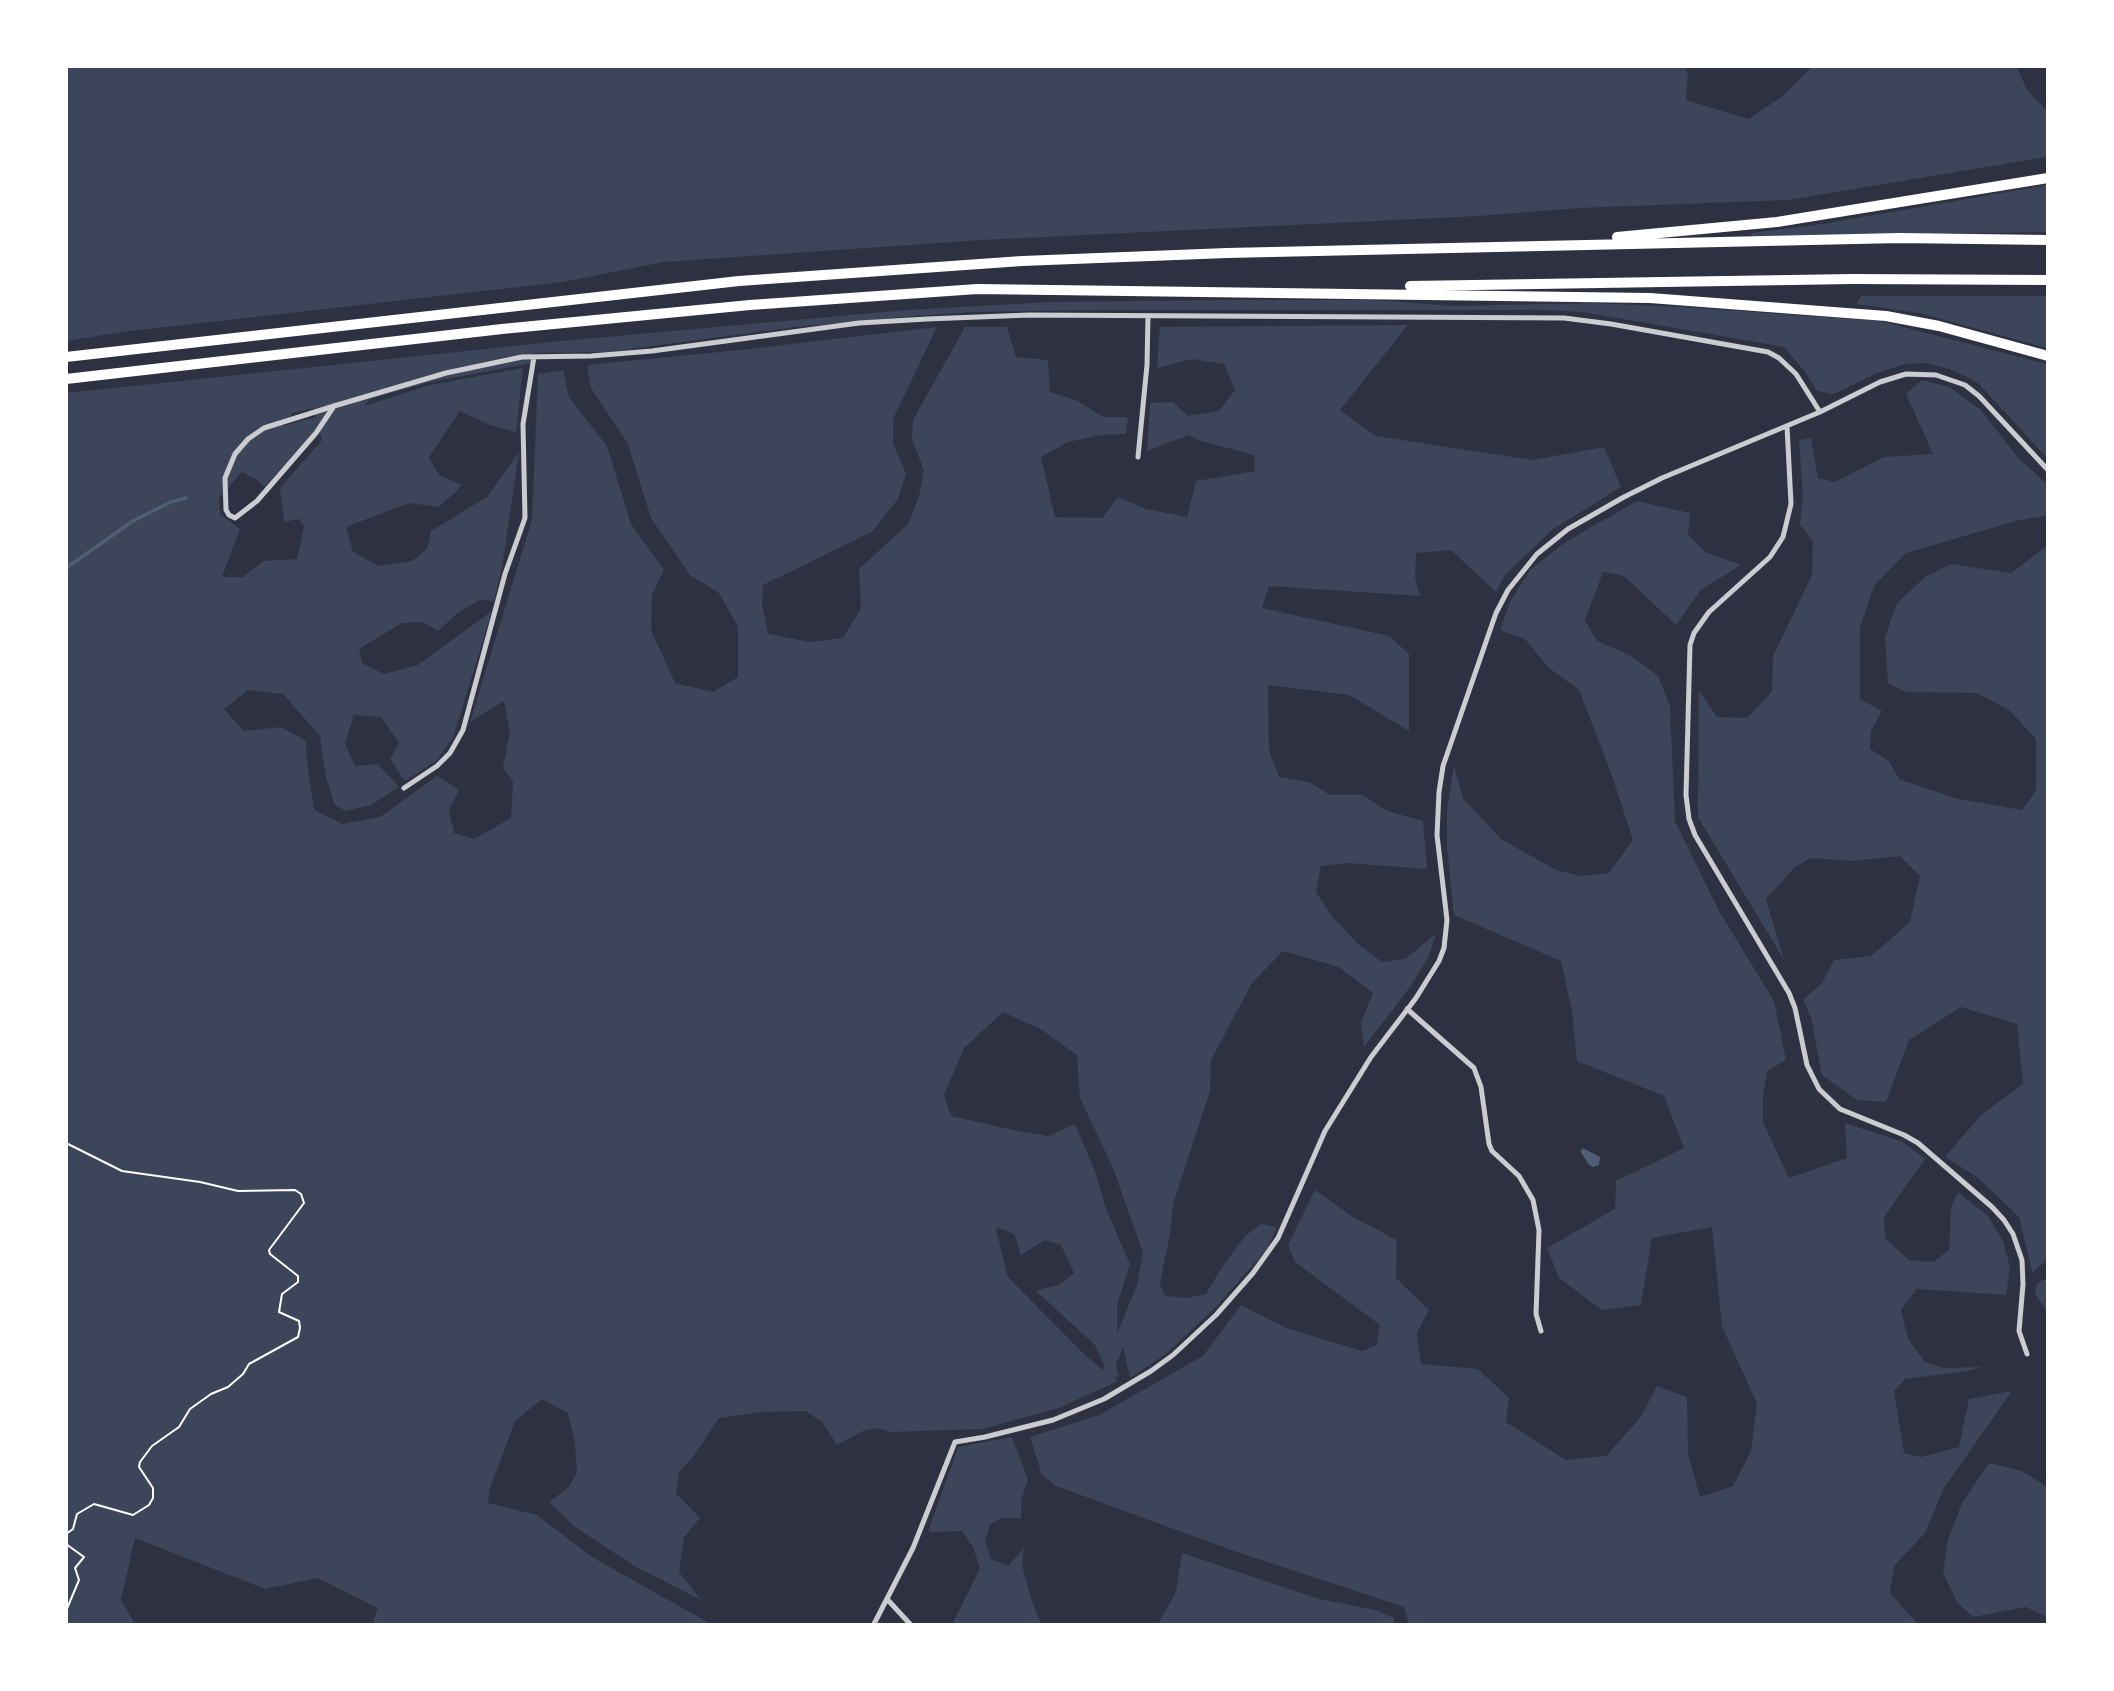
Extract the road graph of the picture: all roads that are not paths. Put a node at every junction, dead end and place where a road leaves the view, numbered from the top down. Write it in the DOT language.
graph roads {
  1 [pos="2048,178"];
  2 [pos="2048,240"];
  3 [pos="1227,253"];
  4 [pos="2048,280"];
  5 [pos="1184,290"];
  6 [pos="1147,316"];
  7 [pos="2048,356"];
  8 [pos="66,357"];
  9 [pos="534,357"];
  10 [pos="66,379"];
  11 [pos="334,406"];
  12 [pos="1820,412"];
  13 [pos="1787,426"];
  14 [pos="1138,457"];
  15 [pos="2048,470"];
  16 [pos="404,788"];
  17 [pos="1407,1009"];
  18 [pos="1541,1331"];
  19 [pos="2027,1354"];
  20 [pos="887,1599"];
  21 [pos="874,1625"];
  22 [pos="910,1625"];
  1 -- 3 [label="highway"];
  2 -- 3 [label="highway"];
  3 -- 8 [label="highway"];
  4 -- 5 [label="highway"];
  5 -- 7 [label="highway"];
  5 -- 10 [label="highway"];
  6 -- 9 [label="street"];
  6 -- 12 [label="street"];
  6 -- 14 [label="street"];
  9 -- 11 [label="street"];
  9 -- 16 [label="street"];
  11 -- 11 [label="street"];
  12 -- 13 [label="street"];
  12 -- 15 [label="street"];
  13 -- 17 [label="street"];
  13 -- 19 [label="street"];
  17 -- 18 [label="street"];
  17 -- 20 [label="street"];
  20 -- 21 [label="street"];
  20 -- 22 [label="street"];
}
